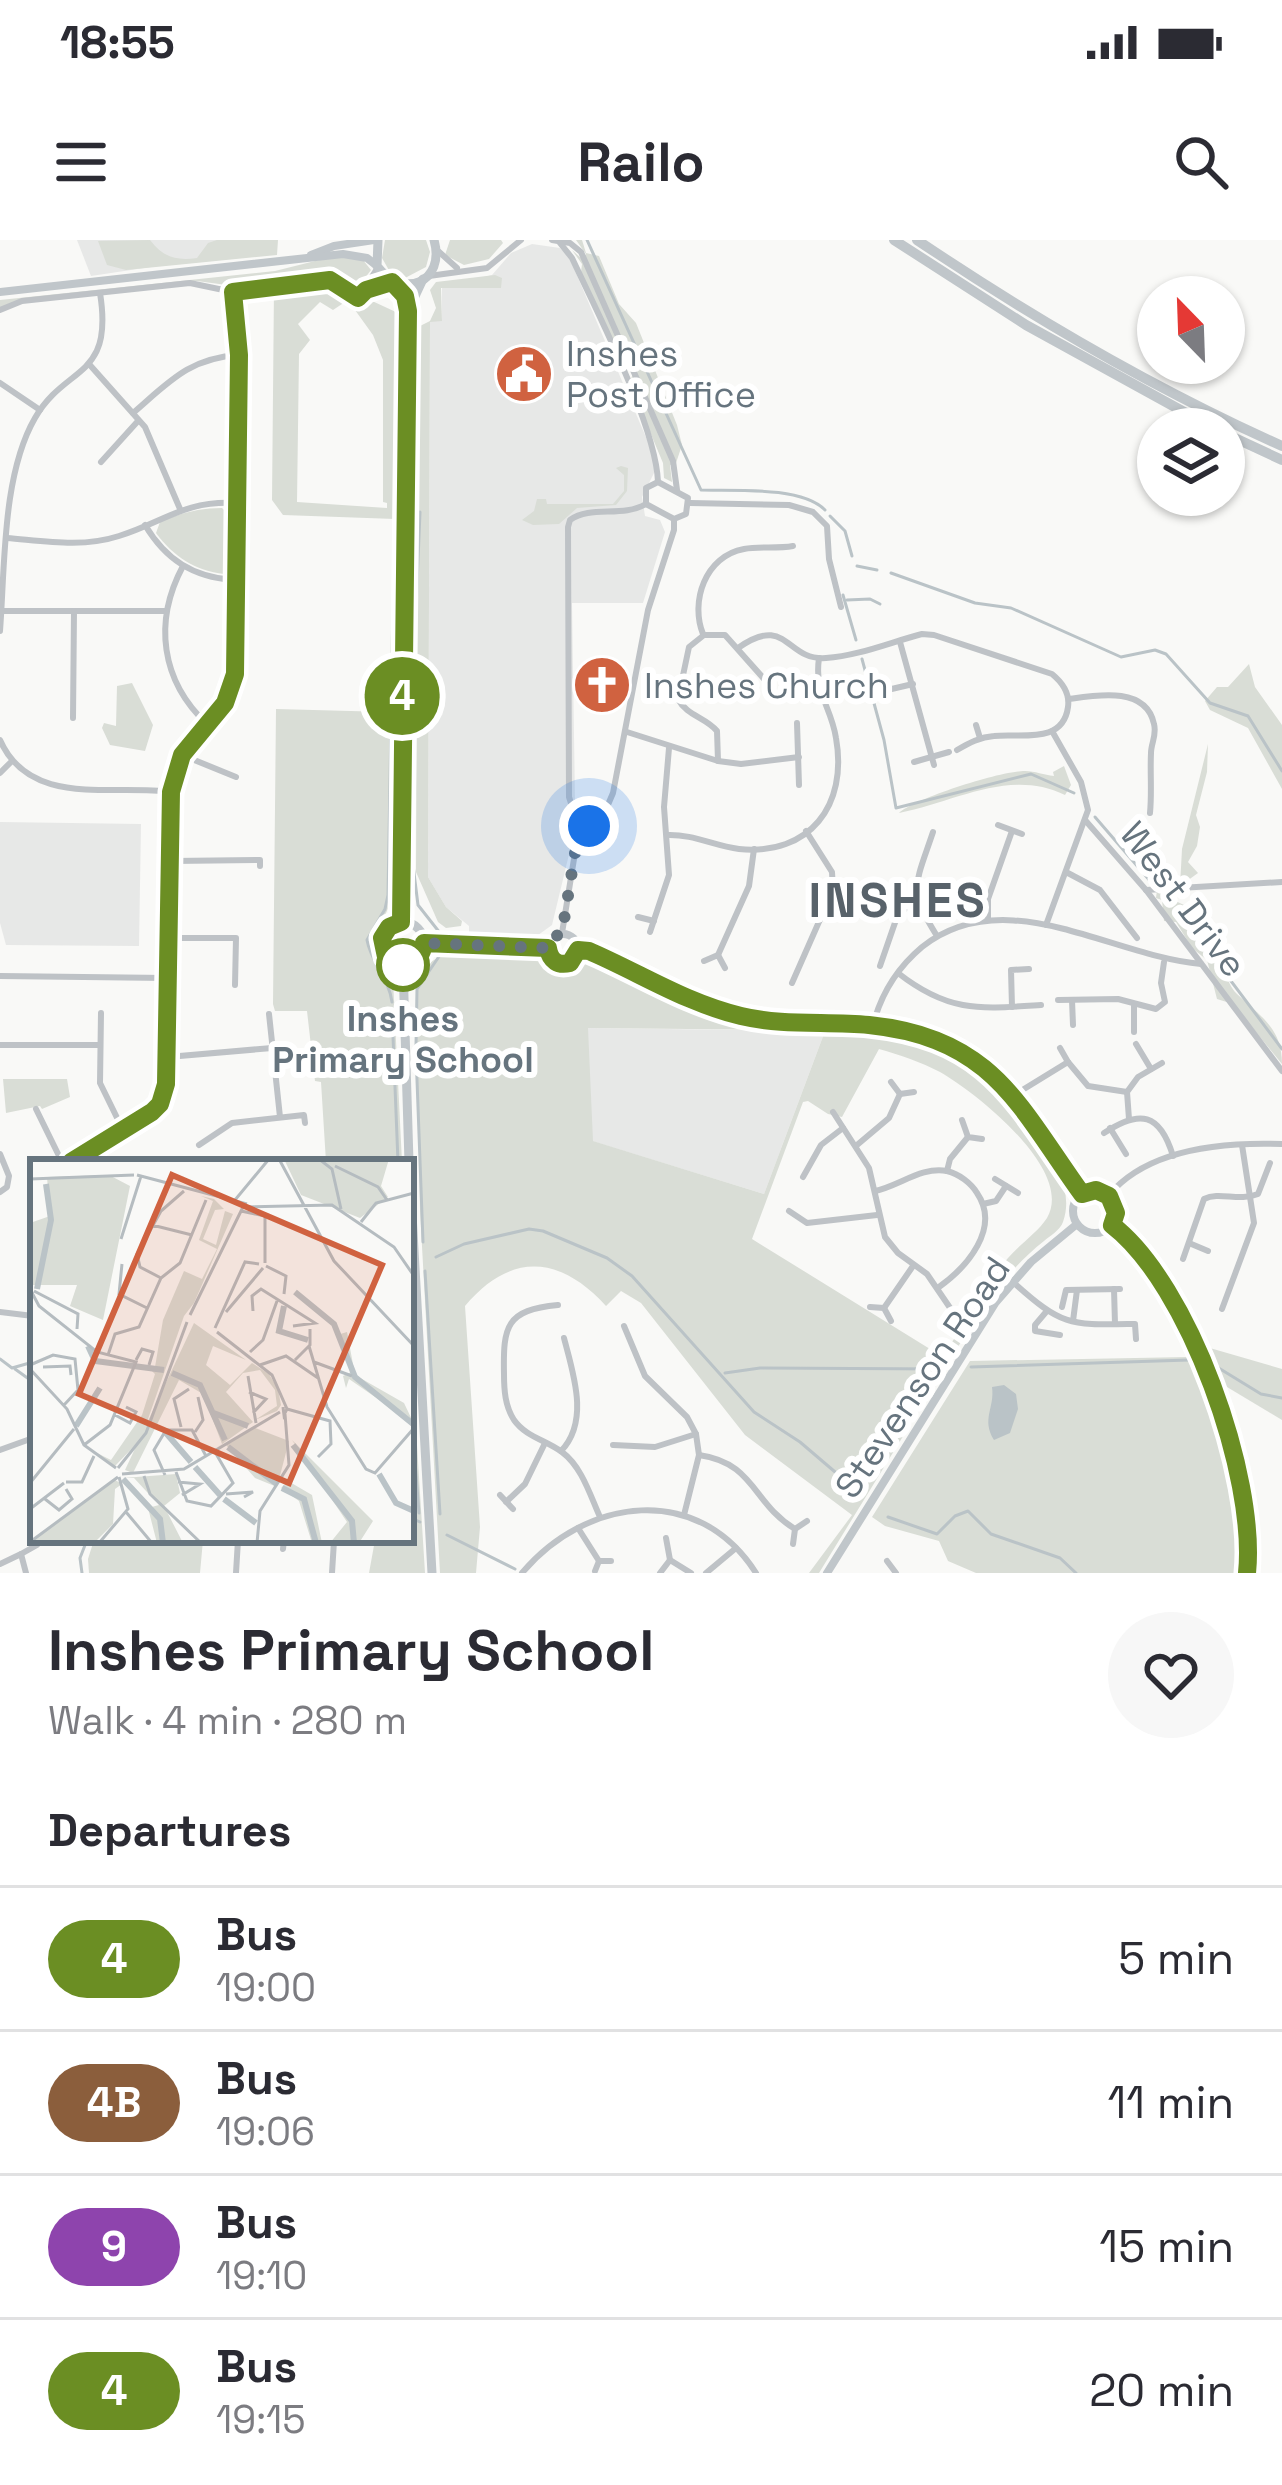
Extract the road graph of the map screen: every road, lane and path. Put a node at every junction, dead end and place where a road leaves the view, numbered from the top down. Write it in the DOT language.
graph roads {
  1 [pos="376,240"];
  2 [pos="521,240"];
  3 [pos="555,240"];
  4 [pos="895,240"];
  5 [pos="917,240"];
  6 [pos="572,242"];
  7 [pos="437,244"];
  8 [pos="304,258"];
  9 [pos="377,266"];
  10 [pos="460,270"];
  11 [pos="425,278"];
  12 [pos="394,282"];
  13 [pos="366,290"];
  14 [pos="0,292"];
  15 [pos="233,292"];
  16 [pos="100,293"];
  17 [pos="0,310"];
  18 [pos="408,311"];
  19 [pos="239,355"];
  20 [pos="89,364"];
  21 [pos="0,383"];
  22 [pos="1177,408"];
  23 [pos="40,410"];
  24 [pos="136,416"];
  25 [pos="1245,443"];
  26 [pos="1282,446"];
  27 [pos="106,459"];
  28 [pos="1282,460"];
  29 [pos="658,482"];
  30 [pos="677,490"];
  31 [pos="234,503"];
  32 [pos="690,503"];
  33 [pos="646,504"];
  34 [pos="180,509"];
  35 [pos="674,519"];
  36 [pos="145,525"];
  37 [pos="7,538"];
  38 [pos="794,546"];
  39 [pos="776,549"];
  40 [pos="778,563"];
  41 [pos="183,566"];
  42 [pos="233,580"];
  43 [pos="841,608"];
  44 [pos="2,611"];
  45 [pos="74,611"];
  46 [pos="166,611"];
  47 [pos="0,632"];
  48 [pos="704,635"];
  49 [pos="900,640"];
  50 [pos="738,648"];
  51 [pos="818,658"];
  52 [pos="761,676"];
  53 [pos="913,684"];
  54 [pos="751,685"];
  55 [pos="773,688"];
  56 [pos="883,691"];
  57 [pos="1069,699"];
  58 [pos="74,718"];
  59 [pos="797,723"];
  60 [pos="207,724"];
  61 [pos="976,725"];
  62 [pos="1052,731"];
  63 [pos="627,732"];
  64 [pos="980,738"];
  65 [pos="0,740"];
  66 [pos="669,748"];
  67 [pos="182,755"];
  68 [pos="799,757"];
  69 [pos="12,761"];
  70 [pos="718,761"];
  71 [pos="933,761"];
  72 [pos="914,762"];
  73 [pos="0,772"];
  74 [pos="236,777"];
  75 [pos="800,785"];
  76 [pos="1139,786"];
  77 [pos="1152,786"];
  78 [pos="171,792"];
  79 [pos="1150,813"];
  80 [pos="1086,818"];
  81 [pos="998,825"];
  82 [pos="579,828"];
  83 [pos="1012,831"];
  84 [pos="806,832"];
  85 [pos="932,832"];
  86 [pos="1022,834"];
  87 [pos="667,835"];
  88 [pos="754,849"];
  89 [pos="171,860"];
  90 [pos="260,866"];
  91 [pos="1066,872"];
  92 [pos="1282,882"];
  93 [pos="1146,890"];
  94 [pos="916,901"];
  95 [pos="638,917"];
  96 [pos="988,920"];
  97 [pos="654,921"];
  98 [pos="401,922"];
  99 [pos="1126,923"];
  100 [pos="1046,925"];
  101 [pos="650,932"];
  102 [pos="562,933"];
  103 [pos="937,936"];
  104 [pos="1118,936"];
  105 [pos="170,938"];
  106 [pos="1137,938"];
  107 [pos="424,943"];
  108 [pos="548,948"];
  109 [pos="578,950"];
  110 [pos="885,951"];
  111 [pos="718,955"];
  112 [pos="896,955"];
  113 [pos="704,961"];
  114 [pos="1164,961"];
  115 [pos="1201,964"];
  116 [pos="403,965"];
  117 [pos="880,966"];
  118 [pos="725,968"];
  119 [pos="798,968"];
  120 [pos="1029,969"];
  121 [pos="897,973"];
  122 [pos="812,974"];
  123 [pos="0,976"];
  124 [pos="167,978"];
  125 [pos="233,979"];
  126 [pos="792,983"];
  127 [pos="1058,1000"];
  128 [pos="1072,1000"];
  129 [pos="1134,1004"];
  130 [pos="1041,1005"];
  131 [pos="1012,1007"];
  132 [pos="104,1018"];
  133 [pos="272,1020"];
  134 [pos="873,1025"];
  135 [pos="1072,1025"];
  136 [pos="1133,1032"];
  137 [pos="1136,1044"];
  138 [pos="1,1045"];
  139 [pos="100,1045"];
  140 [pos="272,1048"];
  141 [pos="1060,1048"];
  142 [pos="167,1057"];
  143 [pos="1068,1062"];
  144 [pos="1162,1063"];
  145 [pos="1151,1070"];
  146 [pos="1282,1071"];
  147 [pos="891,1082"];
  148 [pos="1035,1082"];
  149 [pos="1024,1089"];
  150 [pos="914,1092"];
  151 [pos="1127,1092"];
  152 [pos="899,1094"];
  153 [pos="1043,1095"];
  154 [pos="36,1109"];
  155 [pos="833,1112"];
  156 [pos="280,1117"];
  157 [pos="1129,1119"];
  158 [pos="962,1120"];
  159 [pos="305,1124"];
  160 [pos="843,1128"];
  161 [pos="123,1130"];
  162 [pos="968,1137"];
  163 [pos="982,1139"];
  164 [pos="1242,1144"];
  165 [pos="1282,1144"];
  166 [pos="199,1145"];
  167 [pos="856,1146"];
  168 [pos="0,1154"];
  169 [pos="1126,1154"];
  170 [pos="800,1156"];
  171 [pos="1173,1156"];
  172 [pos="65,1159"];
  173 [pos="71,1159"];
  174 [pos="410,1159"];
  175 [pos="812,1162"];
  176 [pos="1270,1162"];
  177 [pos="947,1171"];
  178 [pos="803,1177"];
  179 [pos="995,1178"];
  180 [pos="1006,1186"];
  181 [pos="875,1191"];
  182 [pos="0,1192"];
  183 [pos="1018,1193"];
  184 [pos="1082,1194"];
  185 [pos="1109,1196"];
  186 [pos="1250,1198"];
  187 [pos="983,1204"];
  188 [pos="789,1211"];
  189 [pos="878,1214"];
  190 [pos="804,1222"];
  191 [pos="1077,1224"];
  192 [pos="1112,1225"];
  193 [pos="798,1236"];
  194 [pos="1188,1243"];
  195 [pos="414,1250"];
  196 [pos="1208,1251"];
  197 [pos="1183,1259"];
  198 [pos="914,1265"];
  199 [pos="1013,1282"];
  200 [pos="939,1287"];
  201 [pos="1077,1290"];
  202 [pos="1227,1295"];
  203 [pos="1238,1298"];
  204 [pos="558,1305"];
  205 [pos="540,1307"];
  206 [pos="870,1307"];
  207 [pos="1063,1307"];
  208 [pos="884,1308"];
  209 [pos="1222,1309"];
  210 [pos="1046,1311"];
  211 [pos="0,1312"];
  212 [pos="30,1315"];
  213 [pos="541,1321"];
  214 [pos="891,1321"];
  215 [pos="1073,1323"];
  216 [pos="1114,1324"];
  217 [pos="624,1326"];
  218 [pos="976,1332"];
  219 [pos="1060,1335"];
  220 [pos="564,1338"];
  221 [pos="1136,1339"];
  222 [pos="629,1341"];
  223 [pos="617,1346"];
  224 [pos="631,1431"];
  225 [pos="696,1434"];
  226 [pos="30,1439"];
  227 [pos="545,1443"];
  228 [pos="613,1445"];
  229 [pos="630,1446"];
  230 [pos="0,1450"];
  231 [pos="561,1451"];
  232 [pos="699,1455"];
  233 [pos="506,1502"];
  234 [pos="684,1515"];
  235 [pos="600,1517"];
  236 [pos="807,1521"];
  237 [pos="578,1527"];
  238 [pos="795,1529"];
  239 [pos="666,1538"];
  240 [pos="680,1542"];
  241 [pos="238,1543"];
  242 [pos="334,1543"];
  243 [pos="793,1544"];
  244 [pos="38,1545"];
  245 [pos="736,1548"];
  246 [pos="670,1549"];
  247 [pos="21,1554"];
  248 [pos="670,1560"];
  249 [pos="599,1561"];
  250 [pos="611,1561"];
  251 [pos="887,1562"];
  252 [pos="0,1564"];
  253 [pos="595,1571"];
  254 [pos="911,1572"];
  255 [pos="26,1573"];
  256 [pos="236,1573"];
  257 [pos="332,1573"];
  258 [pos="432,1573"];
  259 [pos="522,1573"];
  260 [pos="660,1573"];
  261 [pos="691,1573"];
  262 [pos="706,1573"];
  263 [pos="756,1573"];
  264 [pos="827,1573"];
  265 [pos="898,1573"];
  266 [pos="1247,1573"];
  1 -- 8 [label="street"];
  1 -- 9 [label="main road"];
  2 -- 10 [label="street"];
  3 -- 6 [label="street"];
  3 -- 29 [label="street"];
  4 -- 22 [label="highway"];
  5 -- 26 [label="highway"];
  6 -- 30 [label="street"];
  7 -- 10 [label="street"];
  7 -- 11 [label="main road"];
  8 -- 9 [label="street"];
  8 -- 14 [label="street"];
  9 -- 12 [label="main road"];
  9 -- 13 [label="street"];
  10 -- 11 [label="street"];
  11 -- 12 [label="main road"];
  11 -- 18 [label="main road"];
  12 -- 13 [label="street"];
  12 -- 18 [label="main road"];
  13 -- 15 [label="street"];
  15 -- 16 [label="street"];
  15 -- 19 [label="street"];
  16 -- 17 [label="street"];
  16 -- 20 [label="street"];
  18 -- 98 [label="main road"];
  19 -- 24 [label="street"];
  19 -- 31 [label="street"];
  20 -- 23 [label="street"];
  20 -- 24 [label="street"];
  21 -- 23 [label="street"];
  23 -- 37 [label="street"];
  24 -- 27 [label="street"];
  24 -- 34 [label="street"];
  25 -- 28 [label="highway"];
  29 -- 30 [label="street"];
  29 -- 33 [label="street"];
  30 -- 32 [label="street"];
  31 -- 34 [label="street"];
  31 -- 42 [label="street"];
  32 -- 35 [label="street"];
  32 -- 43 [label="street"];
  33 -- 35 [label="street"];
  33 -- 82 [label="street"];
  34 -- 36 [label="street"];
  35 -- 63 [label="street"];
  36 -- 37 [label="street"];
  36 -- 41 [label="street"];
  37 -- 44 [label="street"];
  38 -- 39 [label="street"];
  39 -- 40 [label="street"];
  39 -- 48 [label="street"];
  41 -- 42 [label="street"];
  41 -- 46 [label="street"];
  42 -- 60 [label="street"];
  44 -- 45 [label="street"];
  44 -- 47 [label="street"];
  45 -- 46 [label="street"];
  45 -- 58 [label="street"];
  46 -- 60 [label="street"];
  48 -- 50 [label="street"];
  48 -- 70 [label="street"];
  49 -- 51 [label="street"];
  49 -- 53 [label="street"];
  49 -- 57 [label="street"];
  50 -- 51 [label="street"];
  50 -- 52 [label="street"];
  51 -- 84 [label="street"];
  52 -- 54 [label="street"];
  52 -- 55 [label="street"];
  53 -- 56 [label="street"];
  53 -- 71 [label="street"];
  57 -- 62 [label="street"];
  57 -- 77 [label="street"];
  59 -- 68 [label="street"];
  60 -- 67 [label="street"];
  61 -- 64 [label="street"];
  62 -- 64 [label="street"];
  62 -- 80 [label="street"];
  63 -- 66 [label="street"];
  63 -- 82 [label="street"];
  64 -- 71 [label="street"];
  65 -- 69 [label="street"];
  66 -- 70 [label="street"];
  66 -- 87 [label="street"];
  67 -- 74 [label="street"];
  67 -- 78 [label="street"];
  68 -- 70 [label="street"];
  68 -- 75 [label="street"];
  69 -- 73 [label="street"];
  69 -- 78 [label="street"];
  71 -- 72 [label="street"];
  76 -- 77 [label="street"];
  77 -- 79 [label="street"];
  78 -- 89 [label="street"];
  80 -- 91 [label="street"];
  80 -- 93 [label="street, West Drive"];
  81 -- 83 [label="street"];
  82 -- 102 [label="street"];
  83 -- 86 [label="street"];
  83 -- 96 [label="street"];
  84 -- 88 [label="street"];
  84 -- 119 [label="street"];
  85 -- 94 [label="street"];
  87 -- 88 [label="street"];
  87 -- 97 [label="street"];
  88 -- 111 [label="street"];
  89 -- 90 [label="street"];
  89 -- 105 [label="street"];
  91 -- 99 [label="street"];
  91 -- 100 [label="street"];
  92 -- 93 [label="street"];
  93 -- 115 [label="street, West Drive"];
  94 -- 103 [label="street"];
  94 -- 110 [label="street"];
  95 -- 97 [label="street"];
  96 -- 100 [label="street"];
  96 -- 103 [label="street"];
  97 -- 101 [label="street"];
  98 -- 107 [label="main road"];
  98 -- 116 [label="main road"];
  99 -- 104 [label="street"];
  99 -- 106 [label="street"];
  100 -- 114 [label="street"];
  102 -- 108 [label="street"];
  102 -- 109 [label="street"];
  103 -- 121 [label="street"];
  105 -- 124 [label="street"];
  105 -- 125 [label="street"];
  107 -- 108 [label="street"];
  107 -- 116 [label="main road"];
  108 -- 109 [label="street"];
  109 -- 134 [label="street"];
  110 -- 112 [label="street"];
  110 -- 117 [label="street"];
  111 -- 113 [label="street"];
  111 -- 118 [label="street"];
  114 -- 115 [label="street"];
  114 -- 129 [label="street"];
  115 -- 146 [label="street, West Drive"];
  116 -- 174 [label="main road"];
  119 -- 122 [label="street"];
  119 -- 126 [label="street"];
  120 -- 131 [label="street"];
  121 -- 131 [label="street"];
  121 -- 134 [label="street"];
  123 -- 124 [label="street"];
  124 -- 142 [label="street"];
  127 -- 128 [label="street"];
  128 -- 129 [label="street"];
  128 -- 135 [label="street"];
  129 -- 136 [label="street"];
  130 -- 131 [label="street"];
  132 -- 139 [label="street"];
  133 -- 140 [label="street"];
  134 -- 184 [label="street"];
  137 -- 145 [label="street"];
  138 -- 139 [label="street"];
  139 -- 161 [label="street"];
  140 -- 142 [label="street"];
  140 -- 156 [label="street"];
  141 -- 143 [label="street"];
  142 -- 161 [label="street"];
  143 -- 148 [label="street"];
  143 -- 151 [label="street"];
  144 -- 145 [label="street"];
  145 -- 151 [label="street"];
  147 -- 152 [label="street"];
  148 -- 149 [label="street"];
  148 -- 153 [label="street"];
  150 -- 152 [label="street"];
  151 -- 157 [label="street"];
  152 -- 167 [label="street"];
  154 -- 172 [label="street"];
  155 -- 160 [label="street"];
  156 -- 159 [label="street"];
  156 -- 166 [label="street"];
  157 -- 169 [label="street"];
  157 -- 171 [label="street"];
  158 -- 162 [label="street"];
  160 -- 167 [label="street"];
  160 -- 175 [label="street"];
  161 -- 173 [label="street"];
  162 -- 163 [label="street"];
  162 -- 177 [label="street"];
  164 -- 165 [label="street"];
  164 -- 171 [label="street"];
  164 -- 186 [label="street"];
  167 -- 181 [label="street"];
  168 -- 182 [label="street"];
  170 -- 175 [label="street"];
  171 -- 185 [label="street"];
  175 -- 178 [label="street"];
  176 -- 186 [label="street"];
  177 -- 181 [label="street"];
  177 -- 187 [label="street"];
  179 -- 180 [label="street"];
  180 -- 183 [label="street"];
  180 -- 187 [label="street"];
  181 -- 189 [label="street"];
  184 -- 185 [label="street"];
  184 -- 191 [label="street"];
  185 -- 192 [label="street"];
  186 -- 194 [label="street"];
  186 -- 202 [label="street"];
  187 -- 200 [label="street"];
  188 -- 190 [label="street"];
  189 -- 190 [label="street"];
  189 -- 198 [label="street"];
  190 -- 193 [label="street"];
  191 -- 192 [label="street"];
  191 -- 199 [label="street, Stevenson Road"];
  192 -- 266 [label="street"];
  194 -- 196 [label="street"];
  194 -- 197 [label="street"];
  195 -- 258 [label="main road"];
  198 -- 200 [label="street"];
  198 -- 208 [label="street"];
  199 -- 210 [label="street"];
  199 -- 218 [label="street, Stevenson Road"];
  200 -- 218 [label="street"];
  201 -- 207 [label="street"];
  201 -- 215 [label="street"];
  201 -- 216 [label="street"];
  202 -- 203 [label="street"];
  202 -- 209 [label="street"];
  204 -- 205 [label="street"];
  205 -- 213 [label="street"];
  205 -- 227 [label="street"];
  206 -- 208 [label="street"];
  208 -- 214 [label="street"];
  210 -- 215 [label="street"];
  210 -- 219 [label="street"];
  211 -- 212 [label="street"];
  215 -- 216 [label="street"];
  216 -- 221 [label="street"];
  217 -- 222 [label="street"];
  218 -- 264 [label="street, Stevenson Road"];
  220 -- 231 [label="street"];
  222 -- 223 [label="street"];
  222 -- 225 [label="street"];
  224 -- 229 [label="street"];
  225 -- 229 [label="street"];
  225 -- 232 [label="street"];
  226 -- 230 [label="street"];
  227 -- 231 [label="street"];
  227 -- 233 [label="street"];
  228 -- 229 [label="street"];
  231 -- 235 [label="street"];
  232 -- 234 [label="street"];
  232 -- 238 [label="street"];
  234 -- 235 [label="street"];
  234 -- 245 [label="street"];
  235 -- 237 [label="street"];
  236 -- 238 [label="street"];
  237 -- 249 [label="street"];
  237 -- 259 [label="street"];
  238 -- 243 [label="street"];
  239 -- 246 [label="street"];
  240 -- 246 [label="street"];
  241 -- 256 [label="street"];
  242 -- 257 [label="street"];
  244 -- 247 [label="street"];
  245 -- 262 [label="street"];
  245 -- 263 [label="street"];
  246 -- 248 [label="street"];
  247 -- 252 [label="street"];
  247 -- 255 [label="street"];
  248 -- 260 [label="street"];
  248 -- 261 [label="street"];
  249 -- 250 [label="street"];
  249 -- 253 [label="street"];
  251 -- 265 [label="street"];
  254 -- 265 [label="street"];
}
